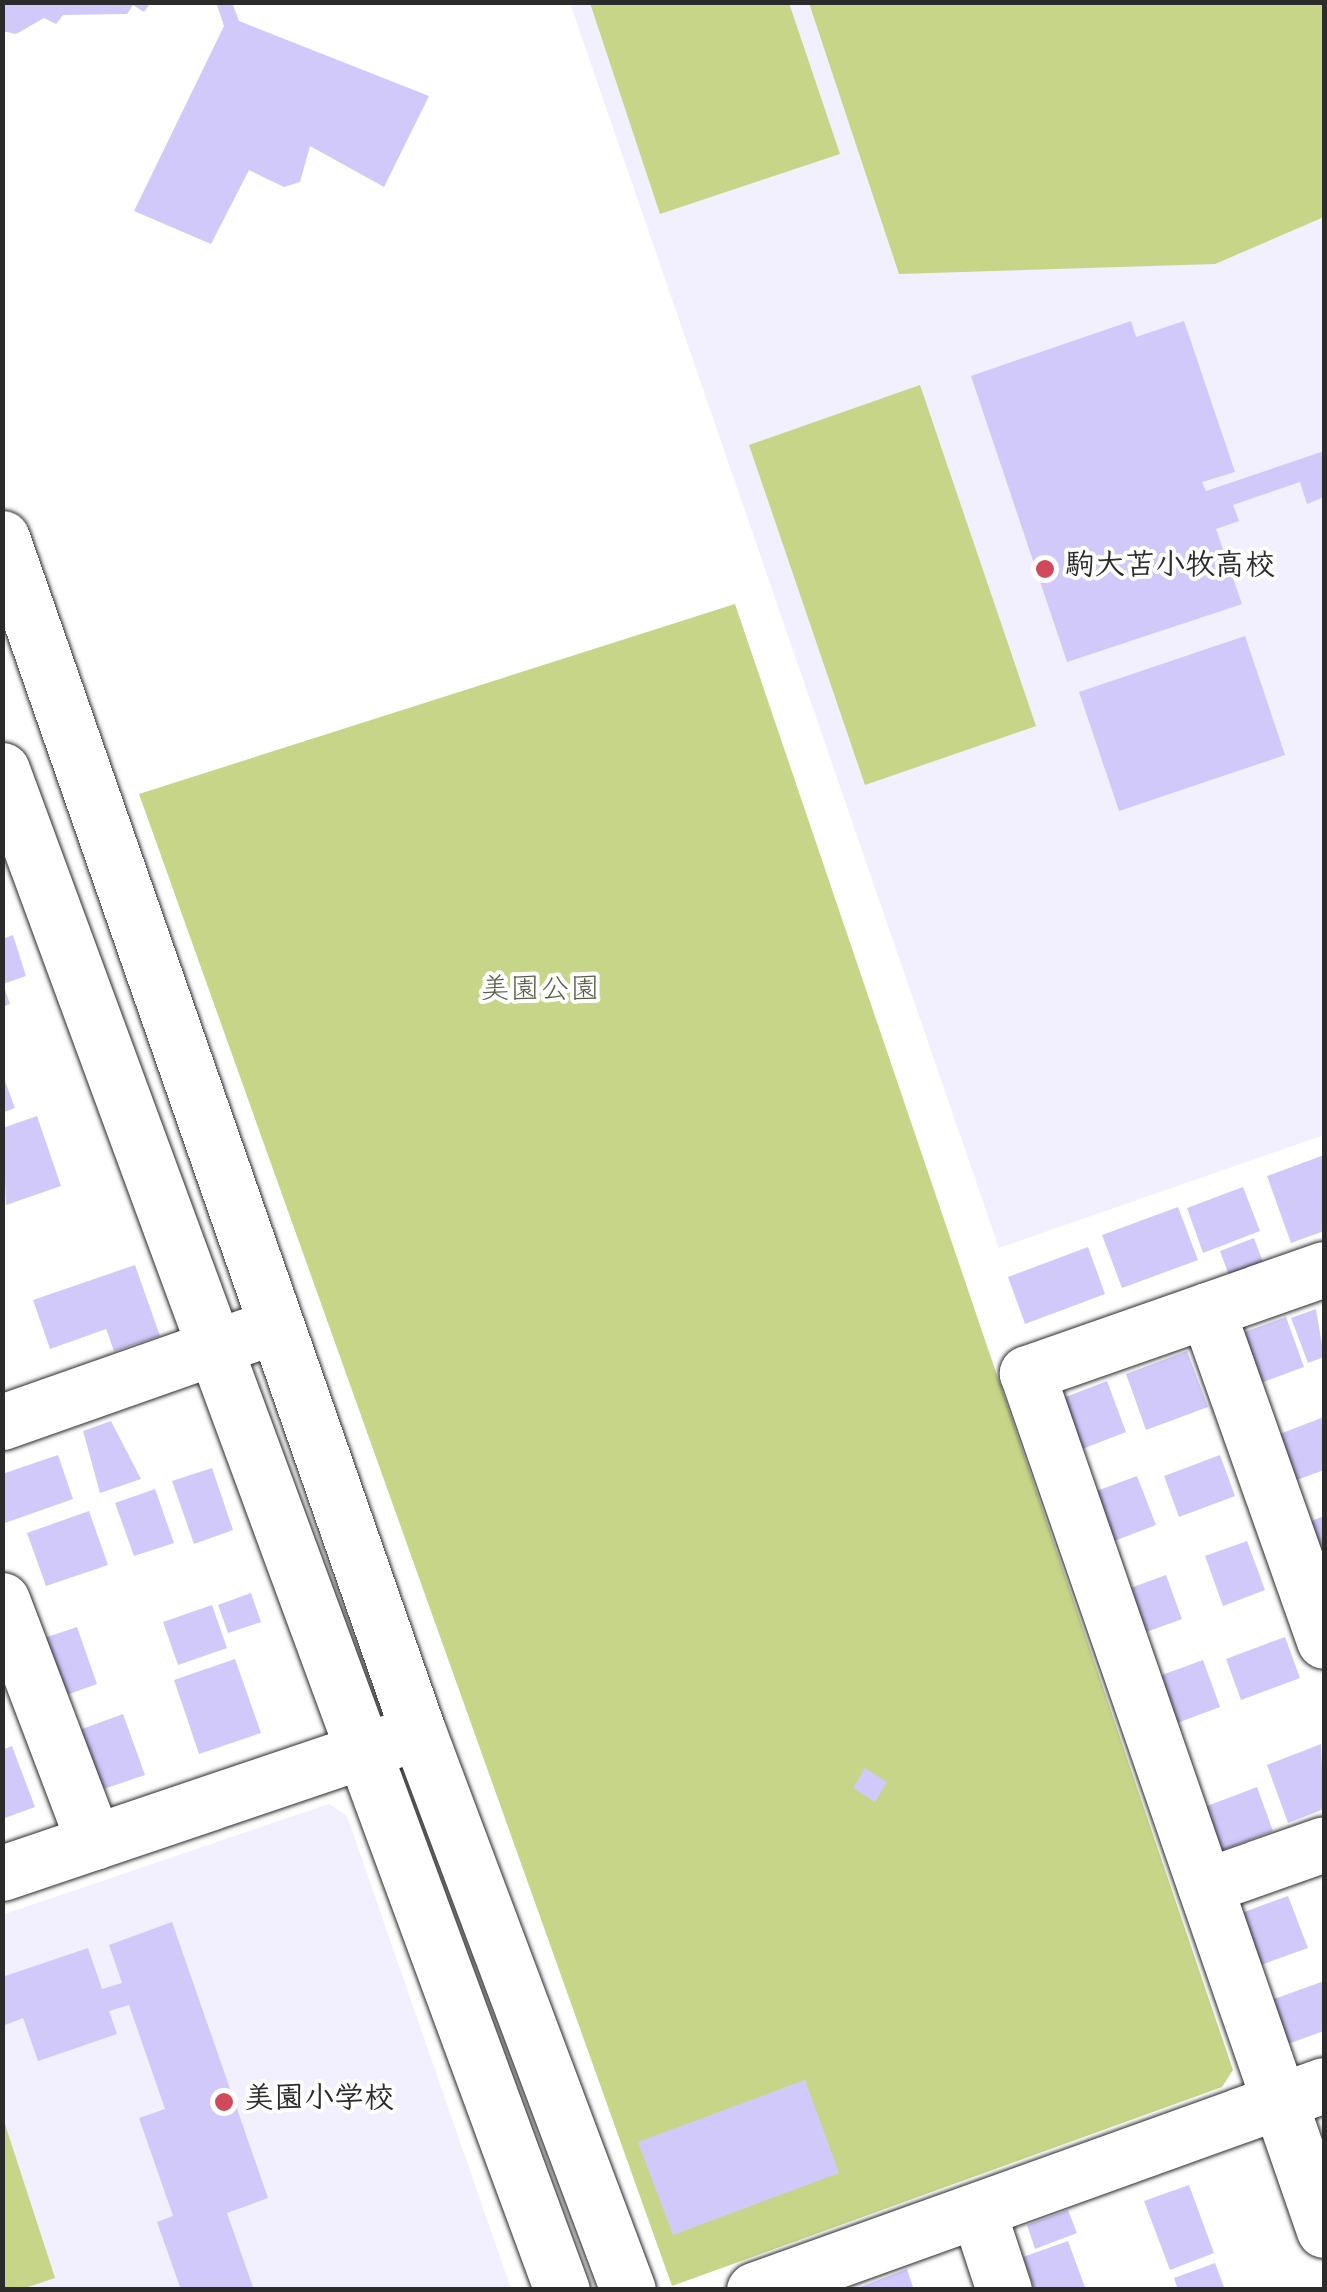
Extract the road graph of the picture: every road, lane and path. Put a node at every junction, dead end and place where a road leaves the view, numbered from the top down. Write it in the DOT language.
graph roads {
  1 [pos="2,538"];
  2 [pos="84,790"];
  3 [pos="6,798"];
  4 [pos="1324,1269"];
  5 [pos="1206,1310"];
  6 [pos="278,1323"];
  7 [pos="222,1346"];
  8 [pos="2,1422"];
  9 [pos="2,1600"];
  10 [pos="1324,1641"];
  11 [pos="418,1731"];
  12 [pos="366,1752"];
  13 [pos="94,1842"];
  14 [pos="1324,1844"];
  15 [pos="2,1873"];
  16 [pos="1205,1886"];
  17 [pos="1302,2093"];
  18 [pos="978,2210"];
  19 [pos="1324,2230"];
  20 [pos="562,2290"];
  21 [pos="628,2290"];
  22 [pos="754,2290"];
  23 [pos="1004,2290"];
  1 -- 2 [label="street"];
  2 -- 3 [label="street"];
  2 -- 6 [label="street"];
  3 -- 7 [label="street"];
  4 -- 5 [label="street"];
  5 -- 10 [label="street"];
  5 -- 16 [label="street"];
  6 -- 7 [label="street"];
  6 -- 11 [label="street"];
  7 -- 8 [label="street"];
  7 -- 12 [label="street"];
  9 -- 13 [label="street"];
  11 -- 12 [label="street"];
  11 -- 21 [label="street"];
  12 -- 13 [label="street"];
  12 -- 20 [label="street"];
  13 -- 15 [label="street"];
  14 -- 16 [label="street"];
  16 -- 17 [label="street"];
  17 -- 18 [label="street"];
  17 -- 19 [label="street"];
  18 -- 22 [label="street"];
  18 -- 23 [label="street"];
}
